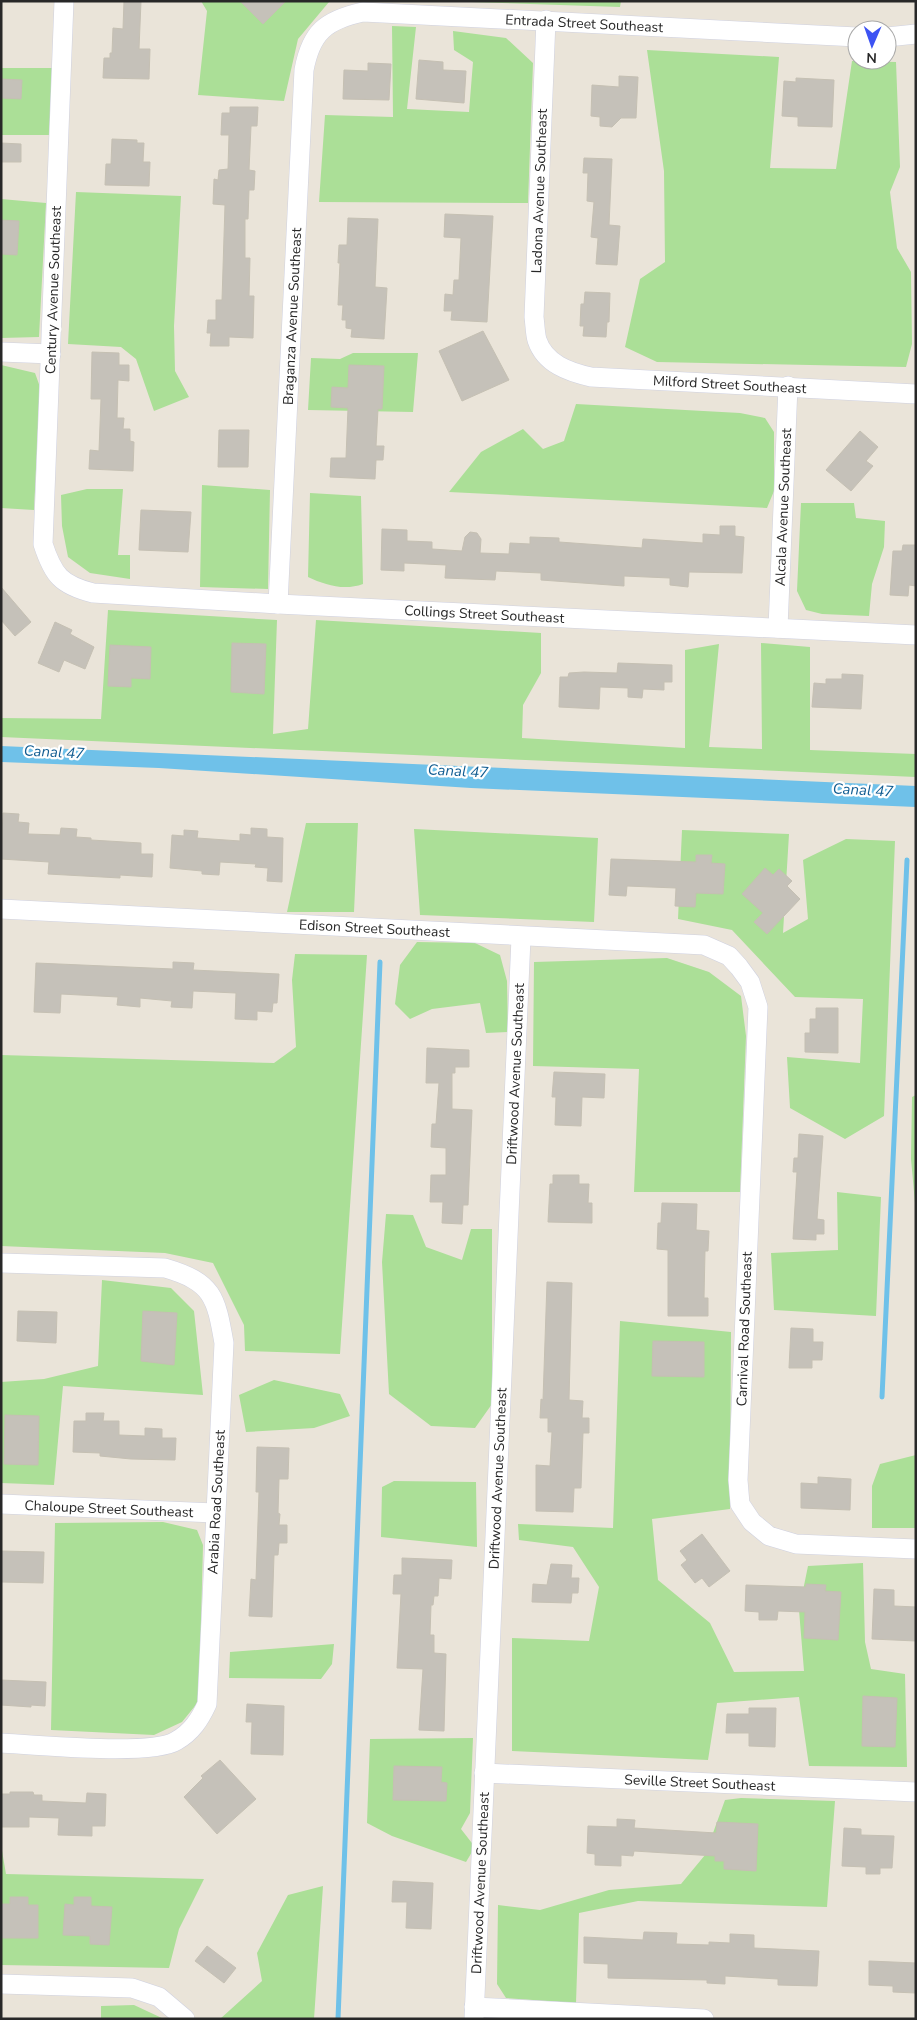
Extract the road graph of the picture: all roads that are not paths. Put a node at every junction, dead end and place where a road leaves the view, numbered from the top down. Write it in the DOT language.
graph roads {
  1 [pos="64,1"];
  2 [pos="546,20"];
  3 [pos="318,33"];
  4 [pos="916,34"];
  5 [pos="847,36"];
  6 [pos="897,36"];
  7 [pos="1,352"];
  8 [pos="51,354"];
  9 [pos="548,358"];
  10 [pos="788,386"];
  11 [pos="916,394"];
  12 [pos="56,576"];
  13 [pos="278,604"];
  14 [pos="778,628"];
  15 [pos="916,635"];
  16 [pos="1,909"];
  17 [pos="521,938"];
  18 [pos="739,967"];
  19 [pos="1,1263"];
  20 [pos="1,1504"];
  21 [pos="215,1513"];
  22 [pos="916,1549"];
  23 [pos="1,1743"];
  24 [pos="484,1773"];
  25 [pos="916,1792"];
  26 [pos="1,1984"];
  27 [pos="474,2013"];
  28 [pos="185,2019"];
  29 [pos="704,2019"];
  1 -- 8 [label="street, Century Avenue Southeast"];
  2 -- 3 [label="street, Entrada Street Southeast"];
  2 -- 5 [label="street, Entrada Street Southeast"];
  2 -- 9 [label="street, Ladona Avenue Southeast"];
  3 -- 13 [label="street, Braganza Avenue Southeast"];
  4 -- 6 [label="street"];
  7 -- 8 [label="street"];
  8 -- 12 [label="street, Century Avenue Southeast"];
  9 -- 10 [label="street, Milford Street Southeast"];
  10 -- 11 [label="street, Milford Street Southeast"];
  10 -- 14 [label="street, Alcala Avenue Southeast"];
  12 -- 13 [label="street, Collings Street Southeast"];
  13 -- 14 [label="street, Collings Street Southeast"];
  14 -- 15 [label="street, Collings Street Southeast"];
  16 -- 17 [label="street, Edison Street Southeast"];
  17 -- 18 [label="street, Edison Street Southeast"];
  17 -- 24 [label="street, Driftwood Avenue Southeast"];
  18 -- 22 [label="street, Carnival Road Southeast"];
  19 -- 21 [label="street, Arabia Road Southeast"];
  20 -- 21 [label="street, Chaloupe Street Southeast"];
  21 -- 23 [label="street, Arabia Road Southeast"];
  24 -- 25 [label="street, Seville Street Southeast"];
  24 -- 27 [label="street, Driftwood Avenue Southeast"];
  26 -- 28 [label="street"];
  27 -- 29 [label="street"];
}
